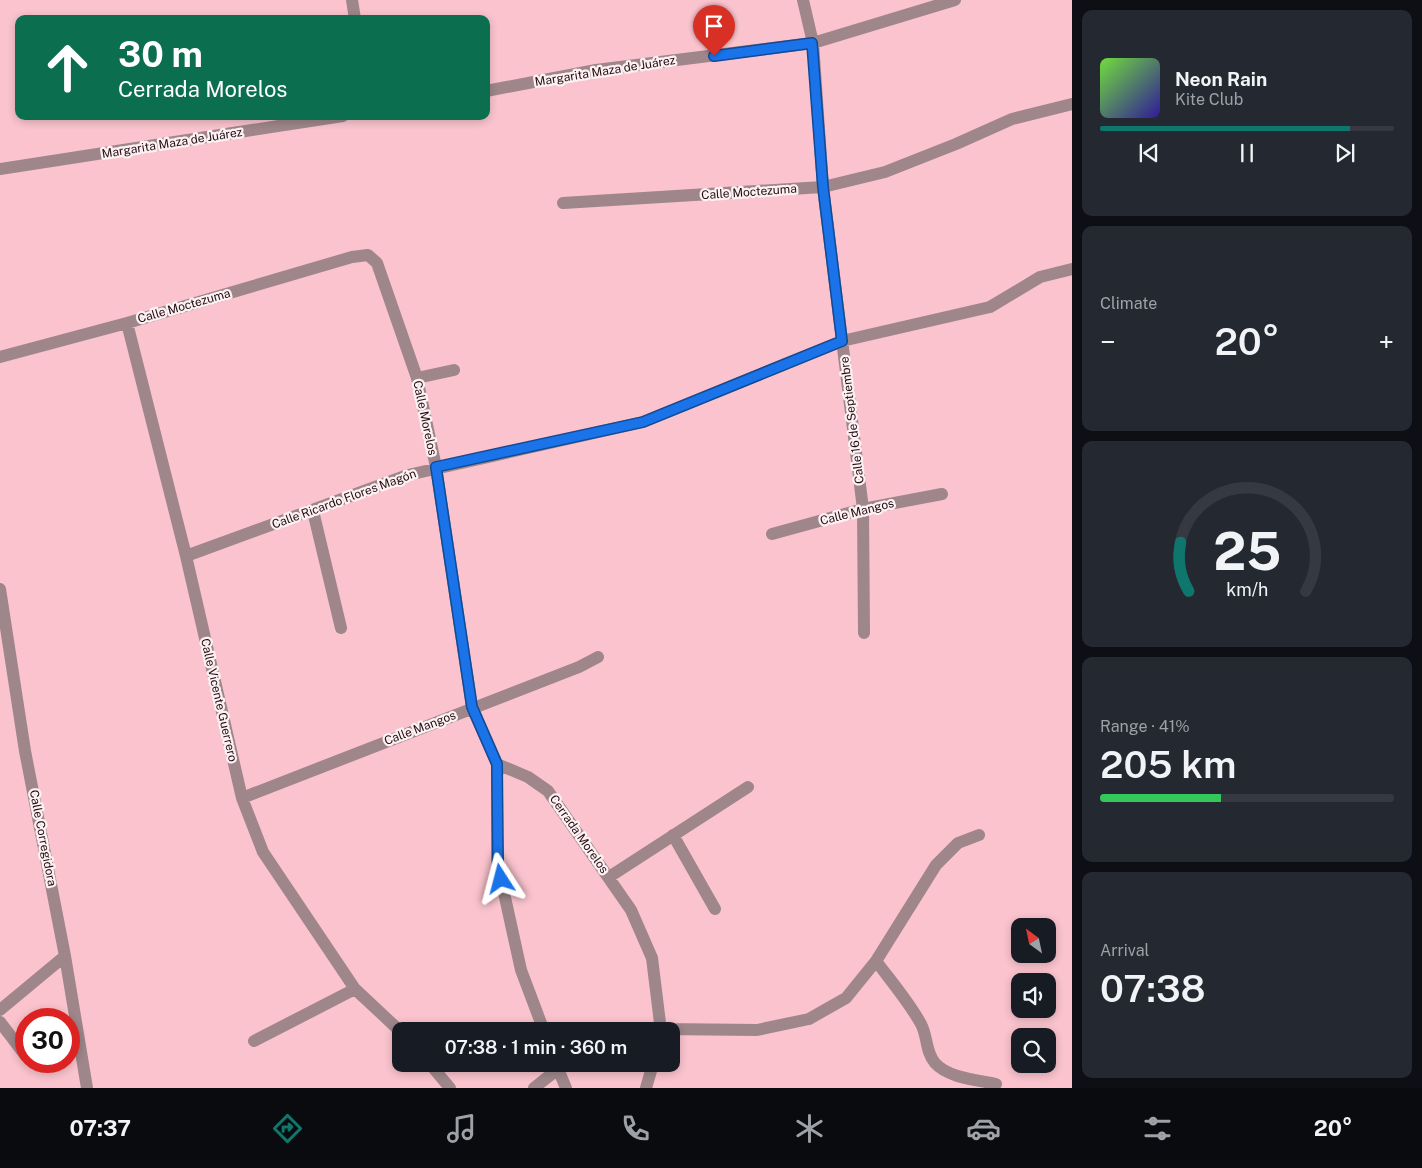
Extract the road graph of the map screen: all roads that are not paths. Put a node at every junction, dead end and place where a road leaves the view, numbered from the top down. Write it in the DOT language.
graph roads {
  1 [pos="352,0"];
  2 [pos="803,0"];
  3 [pos="955,0"];
  4 [pos="354,15"];
  5 [pos="812,43"];
  6 [pos="490,90"];
  7 [pos="1072,104"];
  8 [pos="317,120"];
  9 [pos="0,169"];
  10 [pos="823,187"];
  11 [pos="562,203"];
  12 [pos="368,255"];
  13 [pos="1072,269"];
  14 [pos="127,323"];
  15 [pos="842,341"];
  16 [pos="0,357"];
  17 [pos="454,370"];
  18 [pos="417,378"];
  19 [pos="436,467"];
  20 [pos="942,494"];
  21 [pos="863,509"];
  22 [pos="313,511"];
  23 [pos="772,534"];
  24 [pos="186,556"];
  25 [pos="0,589"];
  26 [pos="341,628"];
  27 [pos="864,633"];
  28 [pos="598,657"];
  29 [pos="472,707"];
  30 [pos="497,764"];
  31 [pos="748,787"];
  32 [pos="242,798"];
  33 [pos="674,835"];
  34 [pos="979,835"];
  35 [pos="609,877"];
  36 [pos="715,908"];
  37 [pos="65,956"];
  38 [pos="876,961"];
  39 [pos="355,989"];
  40 [pos="0,1010"];
  41 [pos="0,1022"];
  42 [pos="541,1022"];
  43 [pos="660,1022"];
  44 [pos="392,1024"];
  45 [pos="680,1030"];
  46 [pos="254,1041"];
  47 [pos="15,1042"];
  48 [pos="437,1072"];
  49 [pos="551,1072"];
  50 [pos="559,1072"];
  51 [pos="650,1072"];
  52 [pos="996,1084"];
  53 [pos="87,1088"];
  54 [pos="450,1088"];
  55 [pos="534,1088"];
  56 [pos="566,1088"];
  57 [pos="646,1088"];
  1 -- 4 [label="street"];
  2 -- 5 [label="street, Calle 16 de Septiembre"];
  3 -- 5 [label="street, Margarita Maza de Juárez"];
  5 -- 6 [label="street, Margarita Maza de Juárez"];
  5 -- 10 [label="street, Calle 16 de Septiembre"];
  7 -- 10 [label="street, Calle Moctezuma"];
  8 -- 9 [label="street, Margarita Maza de Juárez"];
  10 -- 11 [label="street, Calle Moctezuma"];
  10 -- 15 [label="street, Calle 16 de Septiembre"];
  12 -- 14 [label="street, Calle Moctezuma"];
  12 -- 18 [label="street, Calle Morelos"];
  13 -- 15 [label="street, Calle Ricardo Flores Magón"];
  14 -- 16 [label="street, Calle Moctezuma"];
  14 -- 24 [label="street, Calle Vicente Guerrero"];
  15 -- 19 [label="street, Calle Ricardo Flores Magón"];
  15 -- 21 [label="street, Calle 16 de Septiembre"];
  17 -- 18 [label="street"];
  18 -- 19 [label="street, Calle Morelos"];
  19 -- 22 [label="street, Calle Ricardo Flores Magón"];
  19 -- 29 [label="street, Calle Morelos"];
  20 -- 21 [label="street, Calle Mangos"];
  21 -- 23 [label="street, Calle Mangos"];
  21 -- 27 [label="street, Calle 16 de Septiembre"];
  22 -- 24 [label="street, Calle Ricardo Flores Magón"];
  22 -- 26 [label="street"];
  24 -- 32 [label="street, Calle Vicente Guerrero"];
  25 -- 37 [label="street, Calle Corregidora"];
  28 -- 29 [label="street, Calle Mangos"];
  29 -- 30 [label="street"];
  29 -- 32 [label="street, Calle Mangos"];
  30 -- 35 [label="street, Cerrada Morelos"];
  30 -- 42 [label="street"];
  31 -- 33 [label="street, Cerrada Morelos"];
  32 -- 39 [label="street, Calle Vicente Guerrero"];
  33 -- 35 [label="street, Cerrada Morelos"];
  33 -- 36 [label="street"];
  34 -- 38 [label="street"];
  35 -- 43 [label="street, Cerrada Morelos"];
  37 -- 40 [label="street"];
  37 -- 53 [label="street, Calle Corregidora"];
  38 -- 45 [label="street"];
  38 -- 52 [label="street"];
  39 -- 44 [label="street, Calle Vicente Guerrero"];
  39 -- 46 [label="street"];
  41 -- 47 [label="street"];
  48 -- 54 [label="street"];
  49 -- 55 [label="street"];
  50 -- 56 [label="street"];
  51 -- 57 [label="street"];
}
